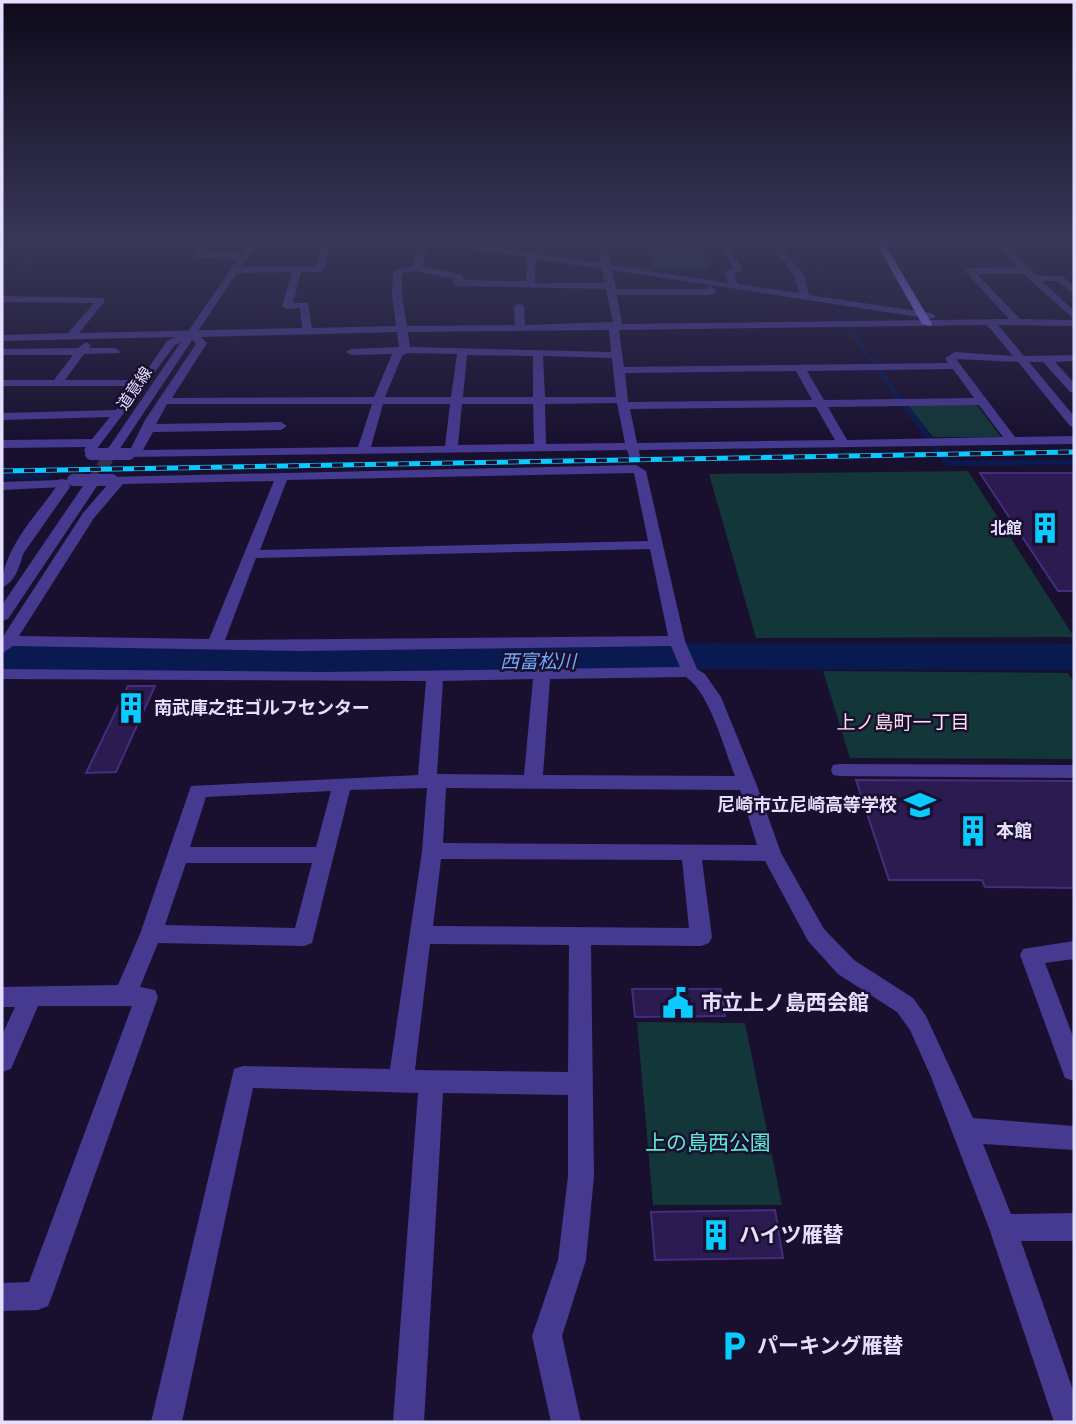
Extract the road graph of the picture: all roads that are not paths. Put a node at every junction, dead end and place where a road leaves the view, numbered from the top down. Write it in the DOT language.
graph roads {
  1 [pos="95,307"];
  2 [pos="209,307"];
  3 [pos="305,307"];
  4 [pos="400,307"];
  5 [pos="519,307"];
  6 [pos="614,307"];
  7 [pos="879,307"];
  8 [pos="915,307"];
  9 [pos="1004,307"];
  10 [pos="919,314"];
  11 [pos="987,323"];
  12 [pos="1018,323"];
  13 [pos="1074,323"];
  14 [pos="927,324"];
  15 [pos="615,326"];
  16 [pos="520,327"];
  17 [pos="404,329"];
  18 [pos="307,331"];
  19 [pos="191,334"];
  20 [pos="92,336"];
  21 [pos="71,337"];
  22 [pos="2,338"];
  23 [pos="81,351"];
  24 [pos="115,351"];
  25 [pos="405,351"];
  26 [pos="2,352"];
  27 [pos="351,352"];
  28 [pos="461,354"];
  29 [pos="538,355"];
  30 [pos="616,355"];
  31 [pos="1046,358"];
  32 [pos="1074,358"];
  33 [pos="1020,359"];
  34 [pos="956,366"];
  35 [pos="800,369"];
  36 [pos="619,370"];
  37 [pos="2,383"];
  38 [pos="57,383"];
  39 [pos="143,383"];
  40 [pos="1074,390"];
  41 [pos="539,400"];
  42 [pos="164,401"];
  43 [pos="458,401"];
  44 [pos="982,401"];
  45 [pos="378,402"];
  46 [pos="622,403"];
  47 [pos="821,403"];
  48 [pos="120,413"];
  49 [pos="2,416"];
  50 [pos="1074,423"];
  51 [pos="281,426"];
  52 [pos="149,428"];
  53 [pos="1074,440"];
  54 [pos="1012,441"];
  55 [pos="842,443"];
  56 [pos="2,444"];
  57 [pos="631,447"];
  58 [pos="93,448"];
  59 [pos="540,448"];
  60 [pos="113,450"];
  61 [pos="451,450"];
  62 [pos="363,451"];
  63 [pos="132,454"];
  64 [pos="636,469"];
  65 [pos="282,476"];
  66 [pos="116,480"];
  67 [pos="64,483"];
  68 [pos="92,483"];
  69 [pos="2,486"];
  70 [pos="655,545"];
  71 [pos="253,554"];
  72 [pos="2,583"];
  73 [pos="2,616"];
  74 [pos="215,644"];
  75 [pos="678,644"];
  76 [pos="5,646"];
  77 [pos="689,669"];
  78 [pos="2,674"];
  79 [pos="542,674"];
  80 [pos="435,675"];
  81 [pos="840,770"];
  82 [pos="1074,772"];
  83 [pos="432,781"];
  84 [pos="533,782"];
  85 [pos="747,783"];
  86 [pos="342,785"];
  87 [pos="432,851"];
  88 [pos="771,853"];
  89 [pos="691,854"];
  90 [pos="178,855"];
  91 [pos="324,855"];
  92 [pos="151,934"];
  93 [pos="421,935"];
  94 [pos="580,937"];
  95 [pos="1074,950"];
  96 [pos="32,995"];
  97 [pos="125,995"];
  98 [pos="2,997"];
  99 [pos="2,1061"];
  100 [pos="1074,1070"];
  101 [pos="401,1081"];
  102 [pos="430,1082"];
  103 [pos="579,1084"];
  104 [pos="965,1130"];
  105 [pos="1074,1138"];
  106 [pos="1074,1227"];
  107 [pos="1003,1228"];
  108 [pos="2,1297"];
  109 [pos="166,1422"];
  110 [pos="408,1422"];
  111 [pos="566,1422"];
  112 [pos="1069,1422"];
  1 -- 21 [label="street"];
  2 -- 19 [label="street, 道意線"];
  3 -- 18 [label="street"];
  4 -- 17 [label="street"];
  5 -- 16 [label="street"];
  6 -- 15 [label="street"];
  7 -- 10 [label="street"];
  8 -- 10 [label="main road"];
  9 -- 12 [label="street"];
  10 -- 11 [label="street"];
  10 -- 14 [label="main road"];
  11 -- 12 [label="street"];
  11 -- 14 [label="street"];
  11 -- 33 [label="street"];
  12 -- 13 [label="street"];
  14 -- 15 [label="street"];
  15 -- 16 [label="street"];
  15 -- 30 [label="street"];
  16 -- 17 [label="street"];
  17 -- 18 [label="street"];
  17 -- 25 [label="street"];
  18 -- 19 [label="street"];
  19 -- 20 [label="street"];
  19 -- 39 [label="street"];
  19 -- 42 [label="street"];
  19 -- 60 [label="street, 道意線"];
  20 -- 21 [label="street"];
  20 -- 23 [label="street"];
  21 -- 22 [label="street"];
  23 -- 24 [label="street"];
  23 -- 26 [label="street"];
  23 -- 38 [label="street"];
  25 -- 27 [label="street"];
  25 -- 28 [label="street"];
  25 -- 45 [label="street"];
  28 -- 29 [label="street"];
  28 -- 43 [label="street"];
  29 -- 30 [label="street"];
  29 -- 41 [label="street"];
  30 -- 36 [label="street"];
  31 -- 32 [label="street"];
  31 -- 33 [label="street"];
  31 -- 40 [label="street"];
  33 -- 34 [label="street"];
  33 -- 50 [label="street"];
  34 -- 35 [label="street"];
  34 -- 44 [label="street"];
  35 -- 36 [label="street"];
  35 -- 47 [label="street"];
  36 -- 46 [label="street"];
  37 -- 38 [label="street"];
  38 -- 39 [label="street"];
  39 -- 48 [label="street"];
  41 -- 43 [label="street"];
  41 -- 46 [label="street"];
  41 -- 59 [label="street"];
  42 -- 45 [label="street"];
  42 -- 52 [label="street"];
  43 -- 45 [label="street"];
  43 -- 61 [label="street"];
  44 -- 47 [label="street"];
  44 -- 54 [label="street"];
  45 -- 62 [label="street"];
  46 -- 47 [label="street"];
  46 -- 57 [label="street"];
  47 -- 55 [label="street"];
  48 -- 49 [label="street"];
  48 -- 58 [label="street"];
  51 -- 52 [label="street"];
  52 -- 63 [label="street"];
  53 -- 54 [label="street"];
  54 -- 55 [label="street"];
  55 -- 57 [label="street"];
  56 -- 58 [label="street"];
  57 -- 59 [label="street"];
  57 -- 64 [label="street"];
  58 -- 63 [label="street, bridge"];
  59 -- 61 [label="street"];
  61 -- 62 [label="street"];
  62 -- 63 [label="street"];
  64 -- 65 [label="street"];
  64 -- 70 [label="street"];
  65 -- 66 [label="street"];
  65 -- 71 [label="street"];
  66 -- 67 [label="street, bridge"];
  66 -- 76 [label="street"];
  67 -- 69 [label="street"];
  67 -- 72 [label="street"];
  68 -- 73 [label="street"];
  70 -- 71 [label="street"];
  70 -- 75 [label="street"];
  71 -- 74 [label="street"];
  74 -- 75 [label="street"];
  74 -- 76 [label="street"];
  75 -- 77 [label="street"];
  77 -- 79 [label="street"];
  77 -- 85 [label="street"];
  78 -- 80 [label="street"];
  79 -- 80 [label="street"];
  79 -- 84 [label="street"];
  80 -- 83 [label="street"];
  81 -- 82 [label="street"];
  83 -- 84 [label="street"];
  83 -- 86 [label="street"];
  83 -- 87 [label="street"];
  84 -- 85 [label="street"];
  85 -- 88 [label="street"];
  86 -- 90 [label="street"];
  86 -- 91 [label="street"];
  87 -- 89 [label="street"];
  87 -- 93 [label="street"];
  88 -- 89 [label="street"];
  88 -- 104 [label="street"];
  89 -- 94 [label="street"];
  90 -- 91 [label="street"];
  90 -- 92 [label="street"];
  91 -- 92 [label="street"];
  92 -- 97 [label="street"];
  93 -- 94 [label="street"];
  93 -- 101 [label="street"];
  94 -- 103 [label="street"];
  95 -- 100 [label="street"];
  96 -- 97 [label="street"];
  96 -- 98 [label="street"];
  96 -- 99 [label="street"];
  97 -- 108 [label="street"];
  101 -- 102 [label="street"];
  101 -- 109 [label="street"];
  102 -- 103 [label="street"];
  102 -- 110 [label="street"];
  103 -- 111 [label="street"];
  104 -- 105 [label="street"];
  104 -- 107 [label="street"];
  106 -- 107 [label="street"];
  107 -- 112 [label="street"];
}
